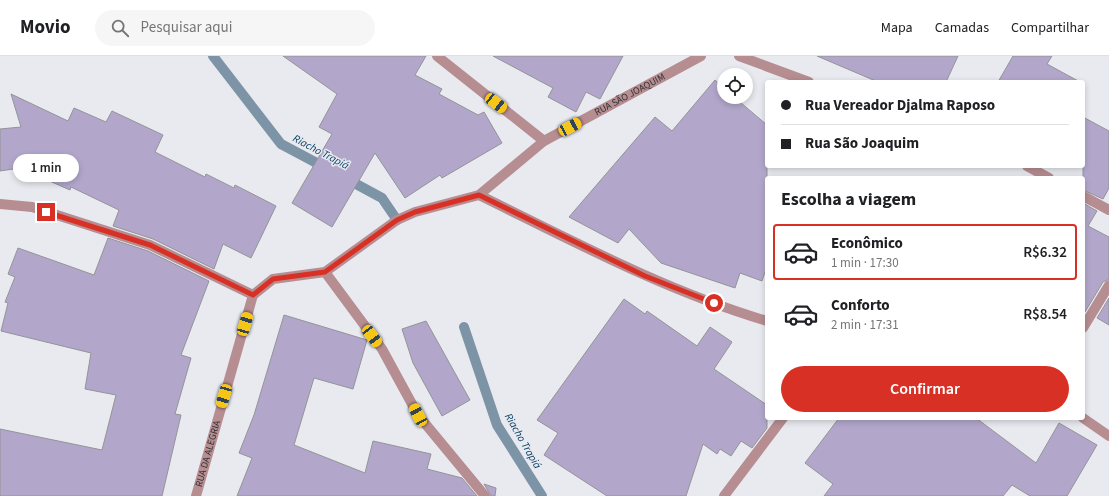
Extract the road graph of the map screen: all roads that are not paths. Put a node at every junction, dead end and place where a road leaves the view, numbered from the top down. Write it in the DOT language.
graph roads {
  1 [pos="437,56"];
  2 [pos="701,56"];
  3 [pos="739,56"];
  4 [pos="756,59"];
  5 [pos="804,80"];
  6 [pos="544,141"];
  7 [pos="1031,168"];
  8 [pos="1045,176"];
  9 [pos="479,195"];
  10 [pos="1085,197"];
  11 [pos="0,204"];
  12 [pos="1109,210"];
  13 [pos="325,272"];
  14 [pos="1109,285"];
  15 [pos="253,295"];
  16 [pos="765,320"];
  17 [pos="1085,325"];
  18 [pos="1085,419"];
  19 [pos="781,420"];
  20 [pos="1109,436"];
  21 [pos="196,496"];
  22 [pos="484,496"];
  23 [pos="724,496"];
  1 -- 6 [label="street"];
  2 -- 6 [label="street, RUA SÃO JOAQUIM"];
  3 -- 4 [label="street"];
  4 -- 5 [label="street"];
  6 -- 9 [label="street, RUA SÃO JOAQUIM"];
  7 -- 8 [label="street"];
  9 -- 13 [label="street, RUA SÃO JOAQUIM"];
  9 -- 16 [label="street"];
  10 -- 12 [label="street"];
  11 -- 15 [label="street"];
  13 -- 15 [label="street, RUA SÃO JOAQUIM"];
  13 -- 22 [label="street"];
  14 -- 17 [label="street"];
  15 -- 21 [label="street, RUA DA ALEGRIA"];
  18 -- 20 [label="street"];
  19 -- 23 [label="street"];
}
